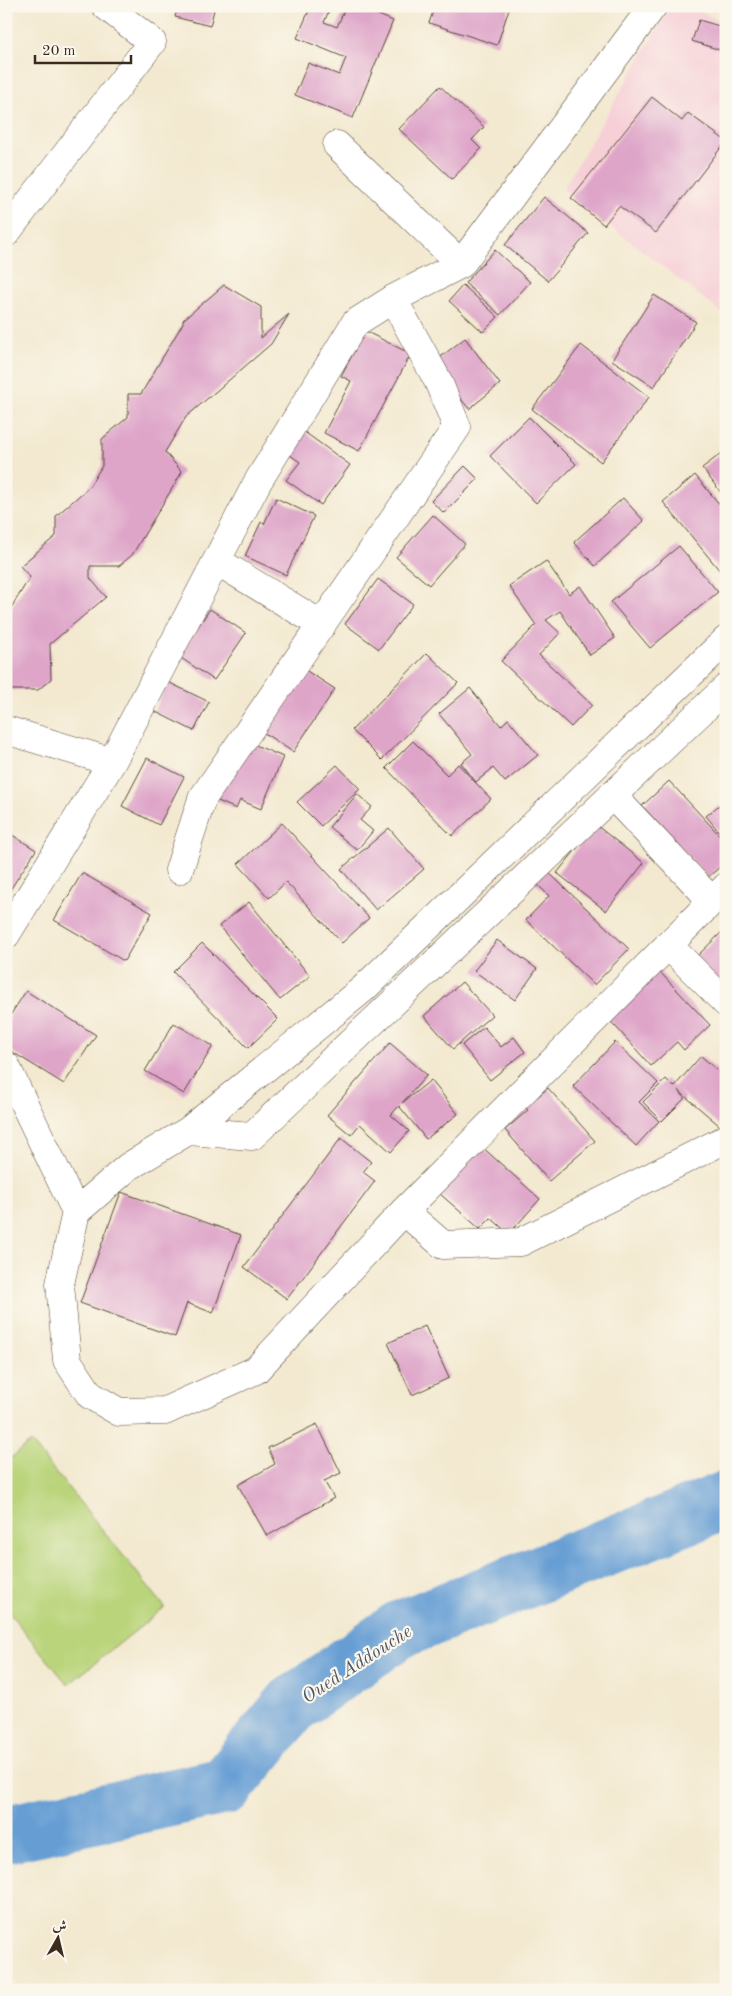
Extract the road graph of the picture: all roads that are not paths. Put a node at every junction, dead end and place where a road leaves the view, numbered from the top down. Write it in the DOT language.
graph roads {
  1 [pos="106,6"];
  2 [pos="653,6"];
  3 [pos="336,145"];
  4 [pos="6,233"];
  5 [pos="461,264"];
  6 [pos="393,299"];
  7 [pos="217,561"];
  8 [pos="322,626"];
  9 [pos="726,640"];
  10 [pos="726,688"];
  11 [pos="6,730"];
  12 [pos="112,762"];
  13 [pos="612,795"];
  14 [pos="179,870"];
  15 [pos="719,894"];
  16 [pos="6,935"];
  17 [pos="668,945"];
  18 [pos="363,988"];
  19 [pos="726,1003"];
  20 [pos="385,1010"];
  21 [pos="6,1066"];
  22 [pos="188,1131"];
  23 [pos="726,1138"];
  24 [pos="404,1211"];
  25 [pos="76,1212"];
  1 -- 4 [label="street"];
  2 -- 5 [label="street"];
  3 -- 5 [label="street"];
  5 -- 6 [label="street"];
  6 -- 7 [label="street"];
  6 -- 8 [label="street"];
  7 -- 8 [label="street"];
  7 -- 12 [label="street"];
  8 -- 14 [label="street"];
  9 -- 18 [label="street"];
  10 -- 13 [label="street"];
  11 -- 12 [label="street"];
  12 -- 16 [label="street"];
  13 -- 15 [label="street"];
  13 -- 20 [label="street"];
  15 -- 17 [label="street"];
  17 -- 19 [label="street"];
  17 -- 24 [label="street"];
  18 -- 20 [label="street"];
  18 -- 22 [label="street"];
  20 -- 22 [label="street"];
  21 -- 25 [label="street"];
  22 -- 25 [label="street"];
  23 -- 24 [label="street"];
  24 -- 25 [label="street"];
}
